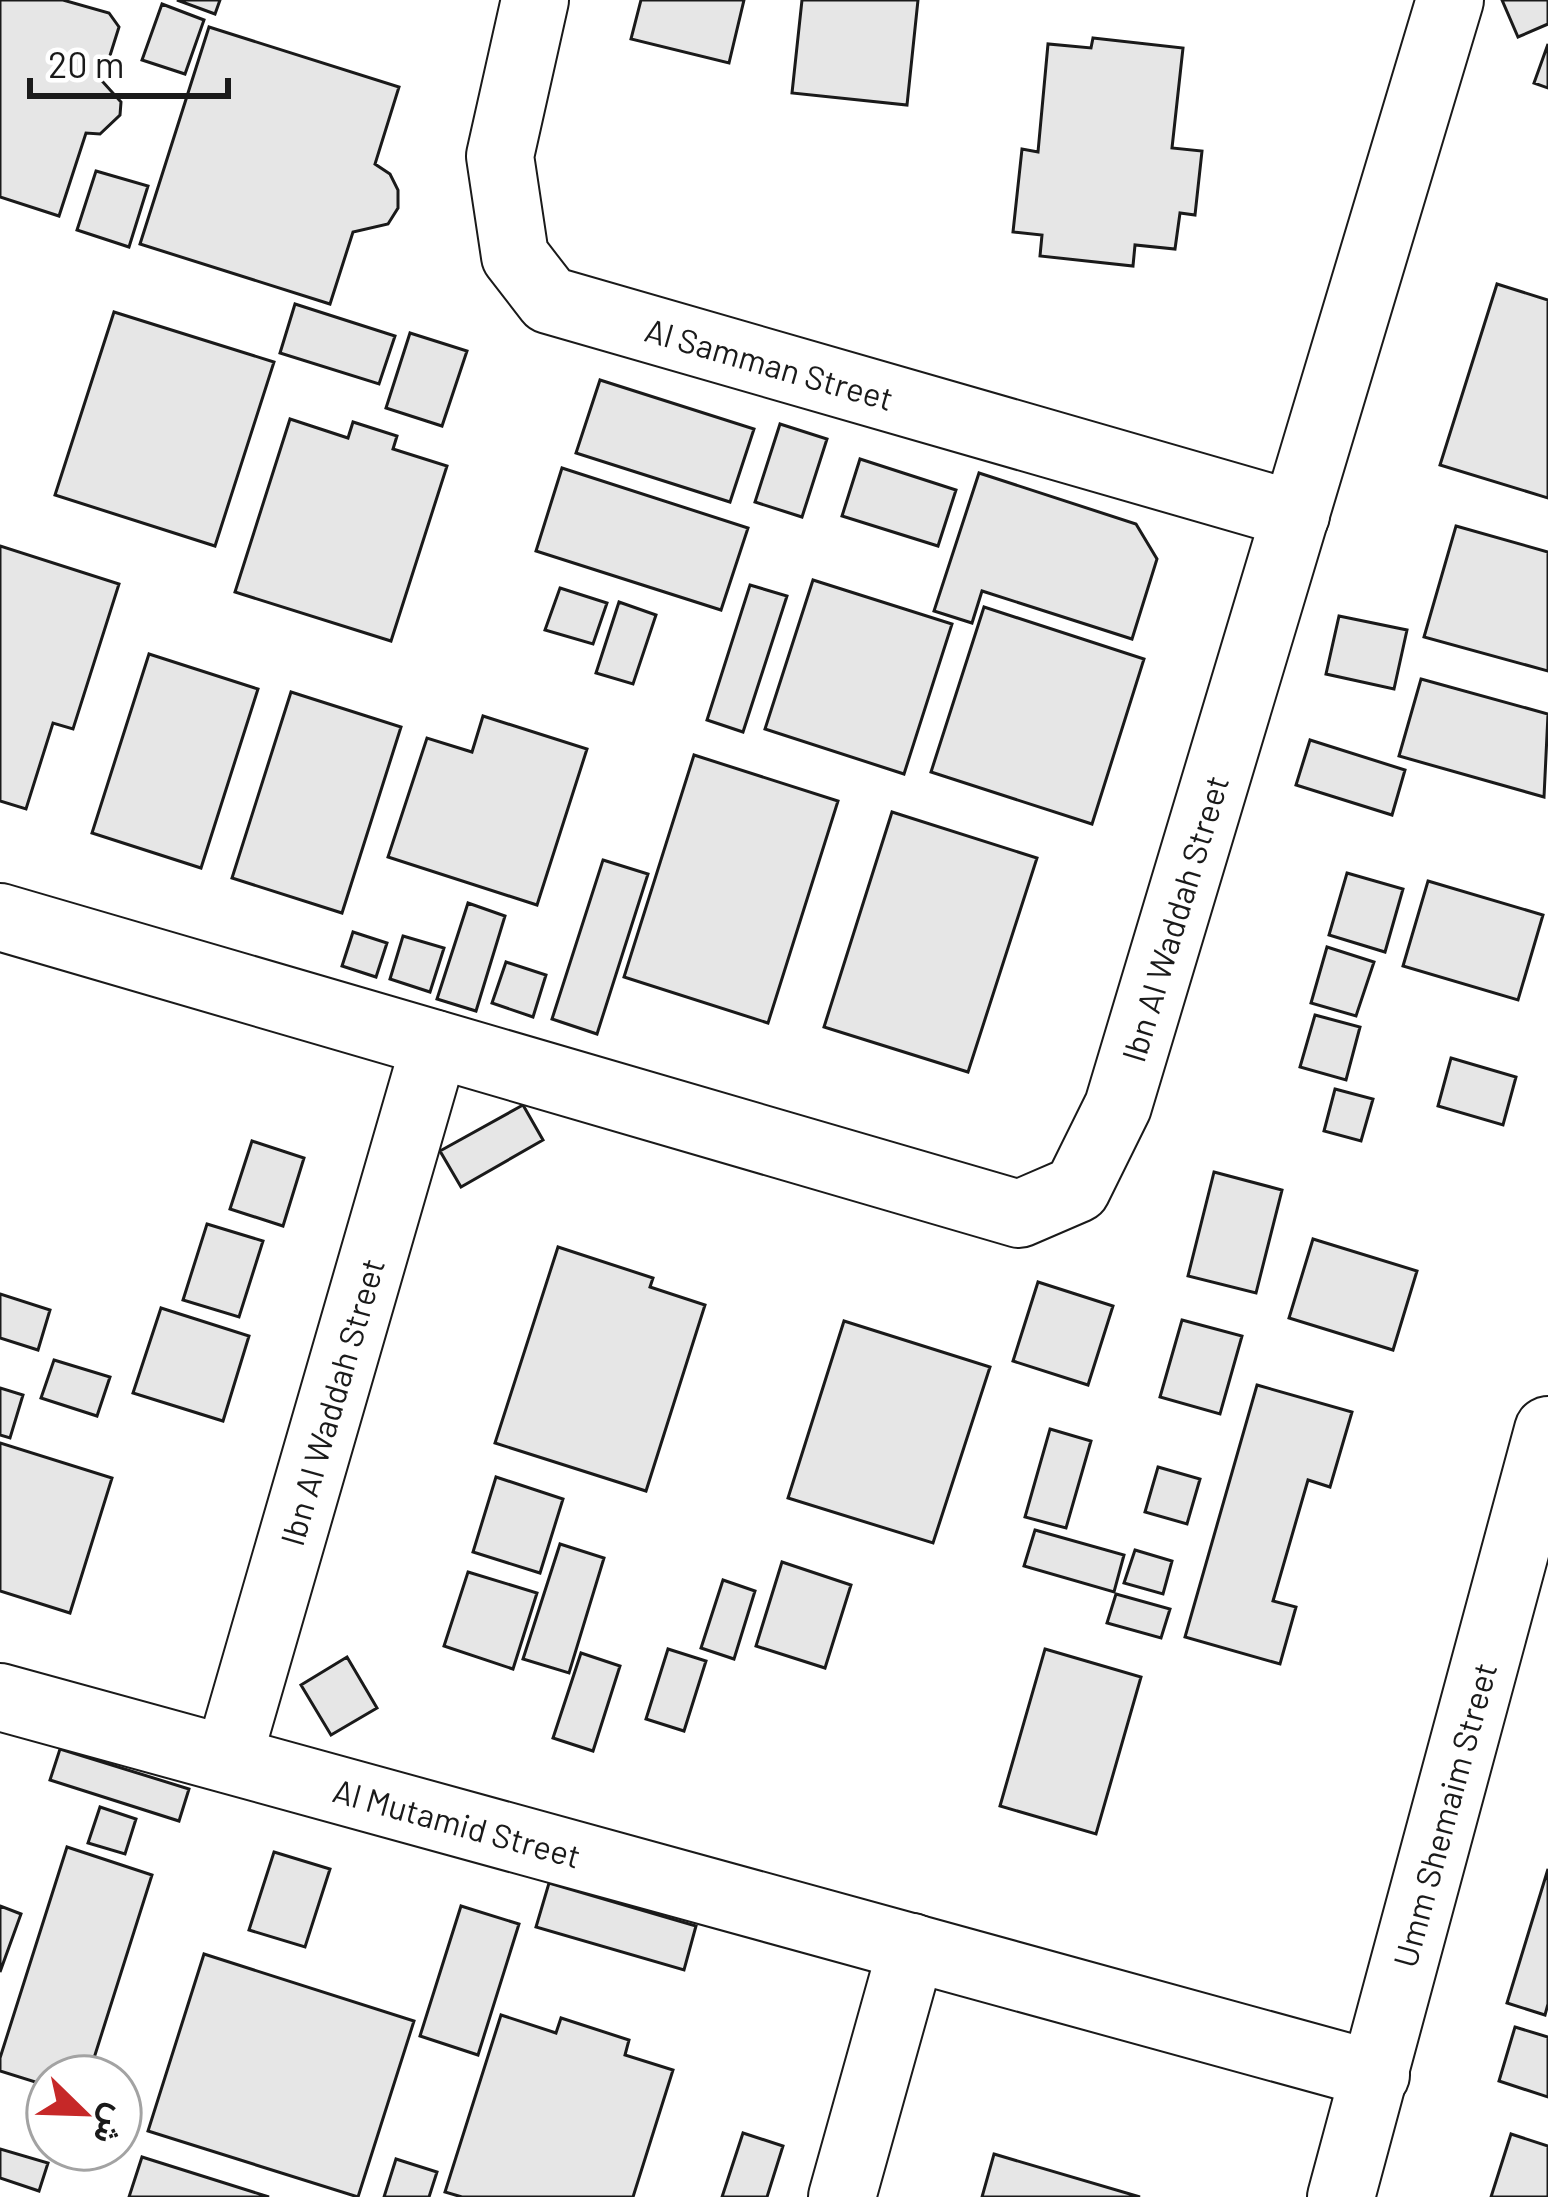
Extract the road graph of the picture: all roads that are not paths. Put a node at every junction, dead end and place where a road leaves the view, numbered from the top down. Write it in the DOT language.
graph roads {
  1 [pos="535,0"];
  2 [pos="1450,0"];
  3 [pos="1296,514"];
  4 [pos="0,917"];
  5 [pos="435,1044"];
  6 [pos="1548,1430"];
  7 [pos="0,1697"];
  8 [pos="228,1759"];
  9 [pos="912,1947"];
  10 [pos="1376,2074"];
  11 [pos="842,2197"];
  12 [pos="1341,2197"];
  1 -- 3 [label="street, Al Samman Street"];
  2 -- 3 [label="street, Ibn Al Waddah Street"];
  3 -- 5 [label="street, Ibn Al Waddah Street"];
  4 -- 5 [label="street, Ibn Al Waddah Street"];
  5 -- 8 [label="street, Ibn Al Waddah Street"];
  6 -- 10 [label="street, Umm Shemaim Street"];
  7 -- 8 [label="street, Al Mutamid Street"];
  8 -- 9 [label="street, Al Mutamid Street"];
  9 -- 10 [label="street, Al Mutamid Street"];
  9 -- 11 [label="street"];
  10 -- 12 [label="street, Umm Shemaim Street"];
}
